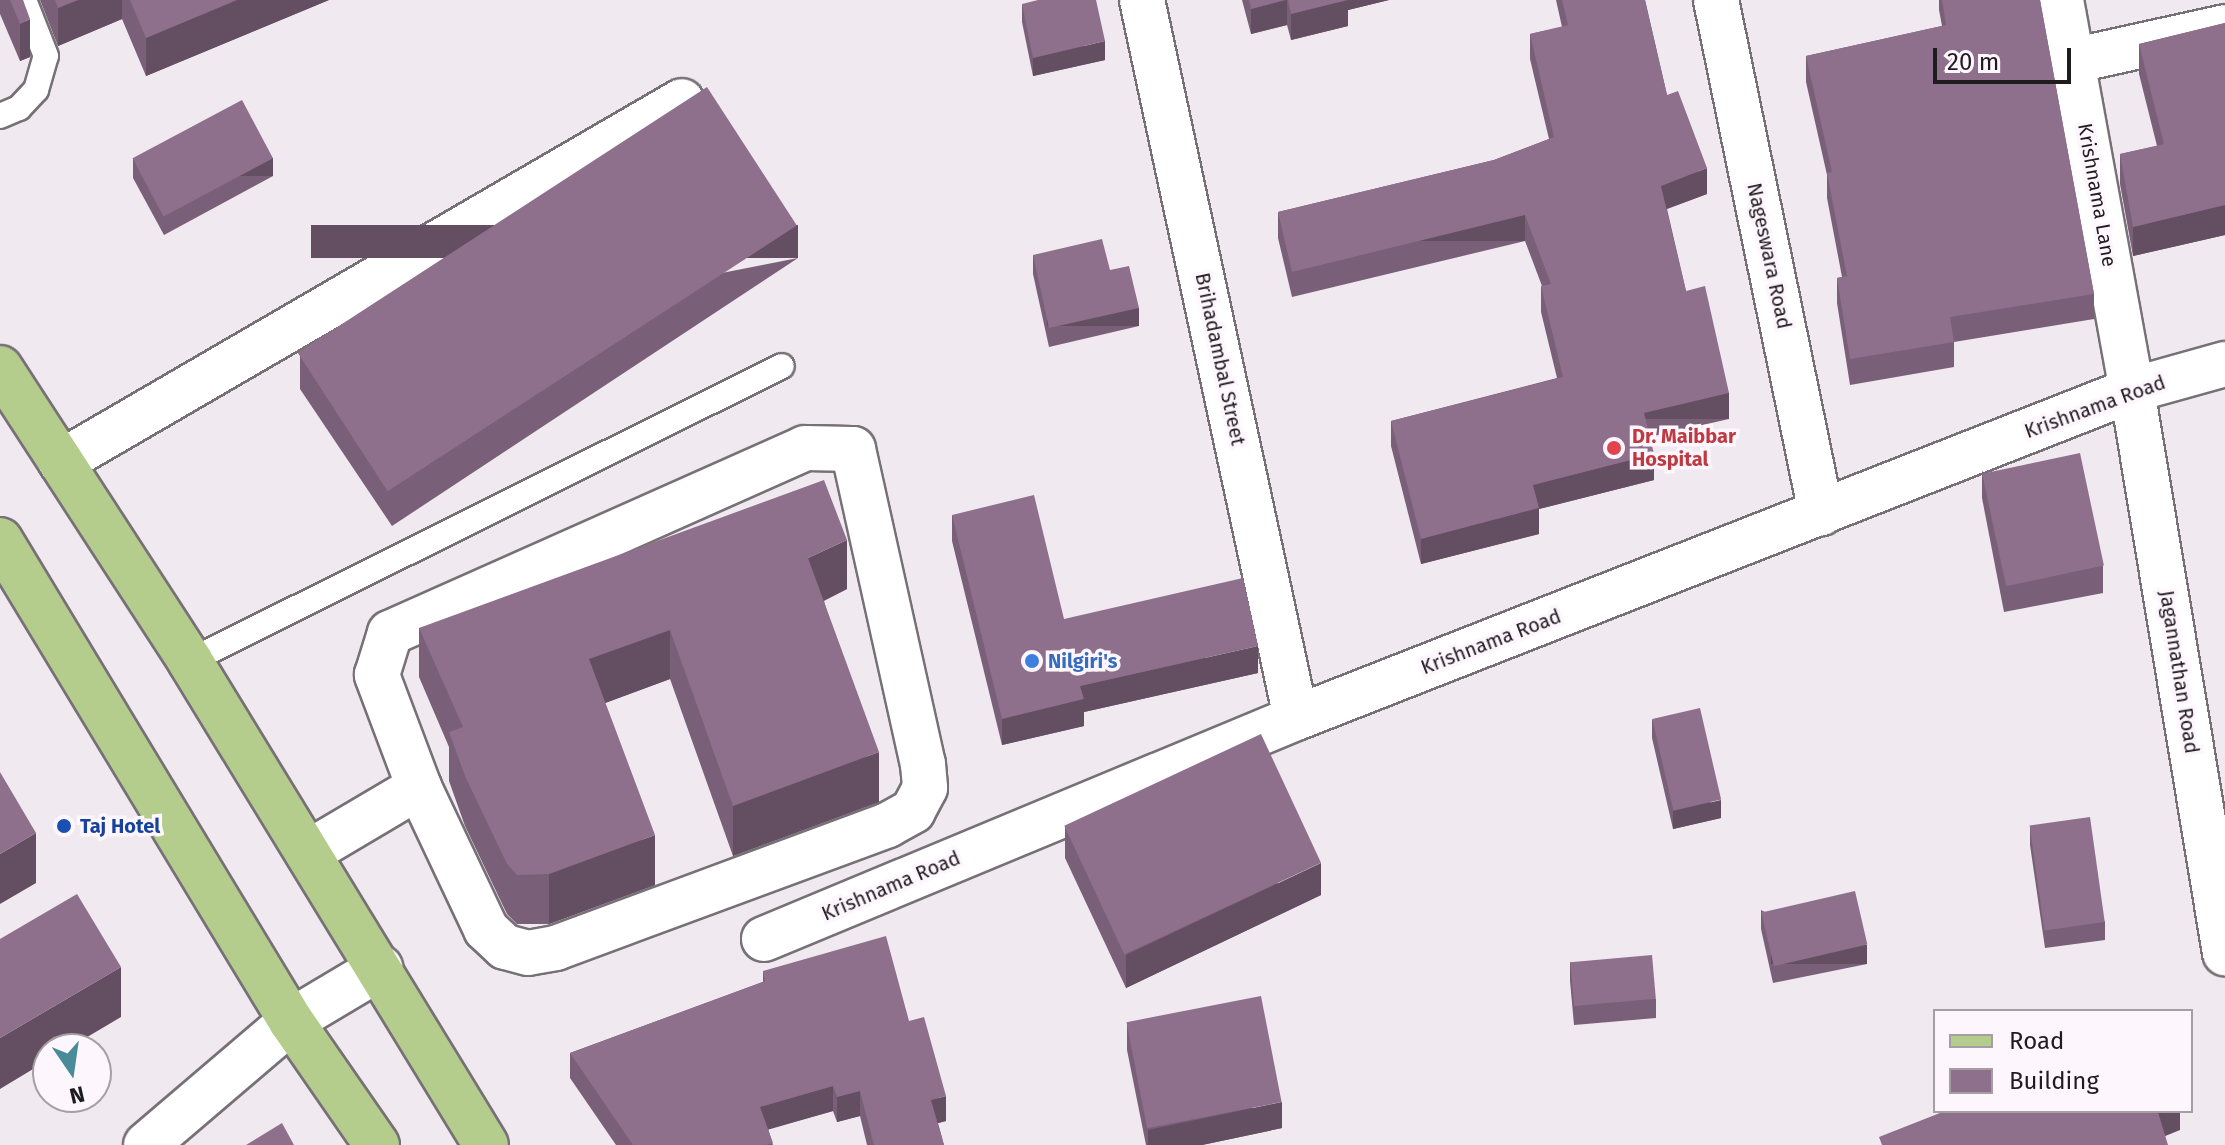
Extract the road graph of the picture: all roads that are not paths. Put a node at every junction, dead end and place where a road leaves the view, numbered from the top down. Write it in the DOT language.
graph roads {
  1 [pos="24,0"];
  2 [pos="1142,0"];
  3 [pos="1716,0"];
  4 [pos="2061,0"];
  5 [pos="2225,27"];
  6 [pos="2072,61"];
  7 [pos="682,101"];
  8 [pos="0,116"];
  9 [pos="2225,364"];
  10 [pos="782,366"];
  11 [pos="0,368"];
  12 [pos="2132,390"];
  13 [pos="61,462"];
  14 [pos="1821,513"];
  15 [pos="0,540"];
  16 [pos="190,661"];
  17 [pos="1296,718"];
  18 [pos="419,787"];
  19 [pos="309,852"];
  20 [pos="764,939"];
  21 [pos="2225,953"];
  22 [pos="380,968"];
  23 [pos="291,1021"];
  24 [pos="146,1145"];
  25 [pos="377,1145"];
  26 [pos="486,1145"];
  1 -- 8 [label="lane"];
  2 -- 17 [label="street, Brihadambal Street"];
  3 -- 14 [label="street, Nageswara Road"];
  4 -- 6 [label="street, Krishnama Lane"];
  5 -- 6 [label="street"];
  6 -- 12 [label="street, Krishnama Lane"];
  7 -- 13 [label="street"];
  9 -- 12 [label="street, Krishnama Road"];
  10 -- 16 [label="lane"];
  11 -- 13 [label="main road"];
  12 -- 14 [label="street, Krishnama Road"];
  12 -- 21 [label="street, Jagannathan Road"];
  13 -- 16 [label="main road"];
  14 -- 17 [label="street, Krishnama Road"];
  15 -- 23 [label="main road"];
  16 -- 19 [label="main road"];
  17 -- 20 [label="street, Krishnama Road"];
  18 -- 18 [label="street"];
  18 -- 19 [label="street"];
  19 -- 22 [label="main road"];
  22 -- 23 [label="street"];
  22 -- 26 [label="main road"];
  23 -- 24 [label="street"];
  23 -- 25 [label="main road"];
}
